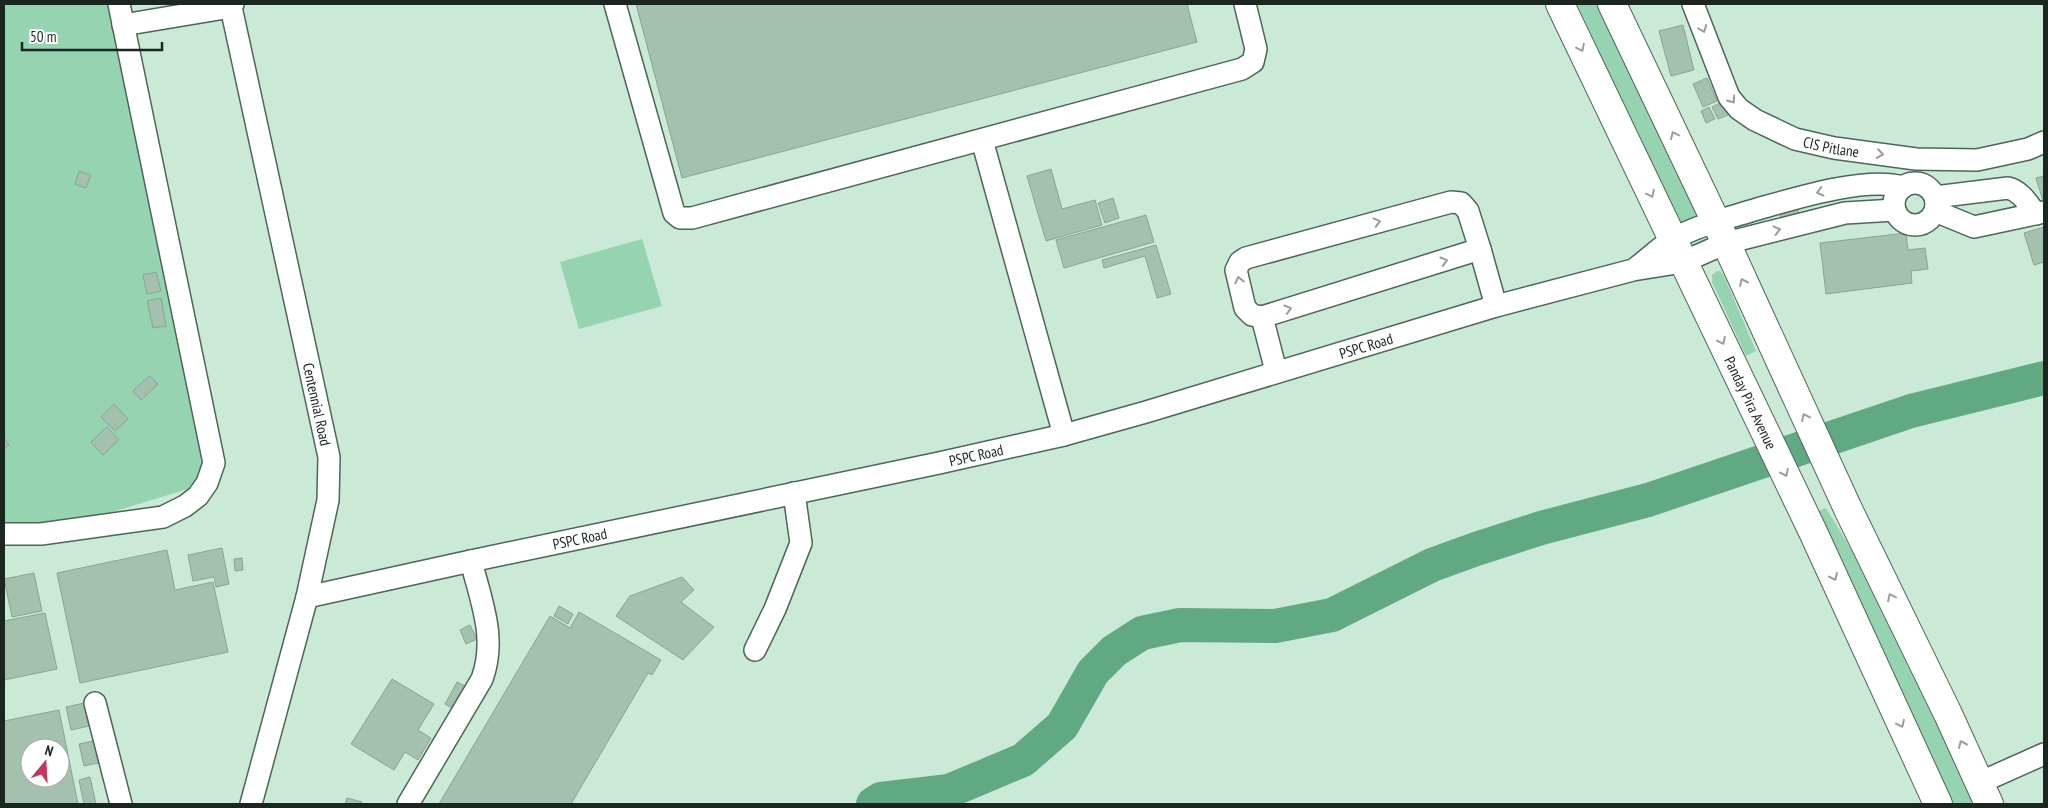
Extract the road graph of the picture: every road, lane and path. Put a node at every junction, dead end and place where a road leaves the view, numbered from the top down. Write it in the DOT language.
graph roads {
  1 [pos="119,4"];
  2 [pos="615,4"];
  3 [pos="1245,4"];
  4 [pos="1560,4"];
  5 [pos="1612,4"];
  6 [pos="1693,4"];
  7 [pos="232,5"];
  8 [pos="123,25"];
  9 [pos="982,140"];
  10 [pos="2044,142"];
  11 [pos="1903,187"];
  12 [pos="1935,204"];
  13 [pos="1895,210"];
  14 [pos="1746,213"];
  15 [pos="2040,213"];
  16 [pos="1720,233"];
  17 [pos="1754,236"];
  18 [pos="1480,250"];
  19 [pos="1678,251"];
  20 [pos="1496,306"];
  21 [pos="1262,317"];
  22 [pos="1276,371"];
  23 [pos="1064,435"];
  24 [pos="794,492"];
  25 [pos="4,534"];
  26 [pos="471,561"];
  27 [pos="308,597"];
  28 [pos="755,650"];
  29 [pos="95,703"];
  30 [pos="2044,754"];
  31 [pos="1984,794"];
  32 [pos="121,804"];
  33 [pos="251,804"];
  34 [pos="408,804"];
  35 [pos="1938,804"];
  1 -- 8 [label="street"];
  2 -- 9 [label="street"];
  3 -- 9 [label="street"];
  4 -- 19 [label="main road, Panday Pira Avenue, one-way"];
  16 -- 5 [label="main road, one-way"];
  6 -- 10 [label="street, CIS Pitlane, one-way"];
  7 -- 8 [label="street"];
  7 -- 27 [label="street, Centennial Road"];
  8 -- 25 [label="street"];
  9 -- 23 [label="street"];
  11 -- 12 [label="street"];
  11 -- 13 [label="street"];
  11 -- 14 [label="street, one-way"];
  12 -- 13 [label="street"];
  12 -- 15 [label="street"];
  12 -- 15 [label="street"];
  17 -- 13 [label="street, one-way"];
  14 -- 16 [label="street"];
  14 -- 17 [label="street"];
  16 -- 17 [label="street"];
  16 -- 19 [label="street, PSPC Road"];
  31 -- 16 [label="main road, one-way"];
  18 -- 20 [label="street"];
  21 -- 18 [label="street, one-way"];
  21 -- 18 [label="street, one-way"];
  19 -- 20 [label="street, PSPC Road"];
  19 -- 35 [label="main road, Panday Pira Avenue, one-way"];
  20 -- 22 [label="street, PSPC Road"];
  21 -- 22 [label="street"];
  22 -- 23 [label="street, PSPC Road"];
  23 -- 24 [label="street, PSPC Road"];
  24 -- 26 [label="street, PSPC Road"];
  24 -- 28 [label="street"];
  26 -- 27 [label="street, PSPC Road"];
  26 -- 34 [label="street"];
  27 -- 33 [label="street, Centennial Road"];
  29 -- 32 [label="street"];
  30 -- 31 [label="street"];
}
